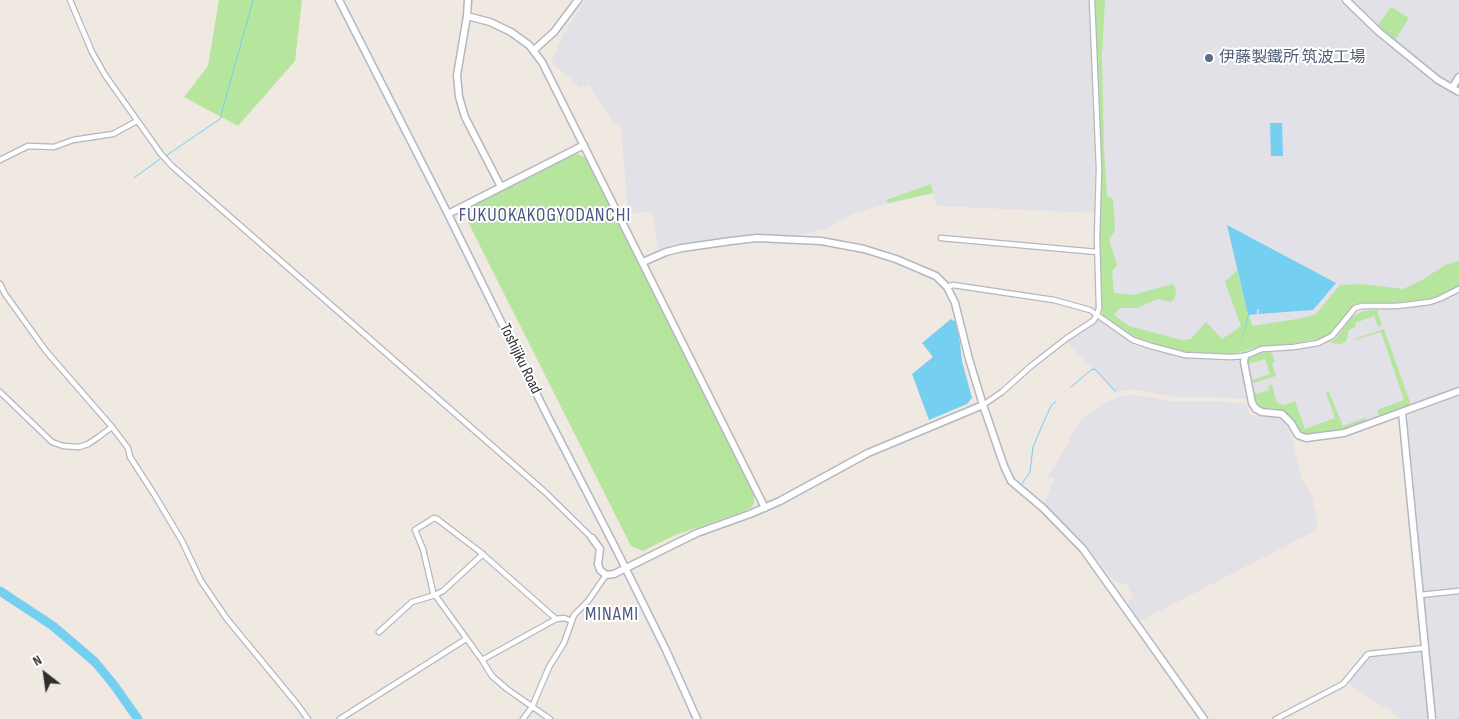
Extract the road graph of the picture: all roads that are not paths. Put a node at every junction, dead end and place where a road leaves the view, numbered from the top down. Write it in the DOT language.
graph roads {
  1 [pos="70,0"];
  2 [pos="339,0"];
  3 [pos="468,0"];
  4 [pos="578,0"];
  5 [pos="1092,0"];
  6 [pos="1346,0"];
  7 [pos="467,16"];
  8 [pos="534,50"];
  9 [pos="1459,77"];
  10 [pos="1452,88"];
  11 [pos="1459,92"];
  12 [pos="137,121"];
  13 [pos="584,145"];
  14 [pos="0,160"];
  15 [pos="501,187"];
  16 [pos="448,214"];
  17 [pos="941,238"];
  18 [pos="1097,252"];
  19 [pos="643,262"];
  20 [pos="0,284"];
  21 [pos="947,287"];
  22 [pos="1459,289"];
  23 [pos="1097,315"];
  24 [pos="1245,356"];
  25 [pos="0,392"];
  26 [pos="1459,392"];
  27 [pos="983,405"];
  28 [pos="1402,412"];
  29 [pos="112,427"];
  30 [pos="765,508"];
  31 [pos="592,538"];
  32 [pos="483,554"];
  33 [pos="626,568"];
  34 [pos="606,575"];
  35 [pos="1459,592"];
  36 [pos="435,595"];
  37 [pos="1420,595"];
  38 [pos="556,619"];
  39 [pos="572,621"];
  40 [pos="379,632"];
  41 [pos="466,639"];
  42 [pos="1425,648"];
  43 [pos="482,660"];
  44 [pos="532,707"];
  45 [pos="308,719"];
  46 [pos="340,719"];
  47 [pos="523,719"];
  48 [pos="550,719"];
  49 [pos="698,719"];
  50 [pos="1204,719"];
  51 [pos="1276,719"];
  52 [pos="1432,719"];
  1 -- 12 [label="street"];
  2 -- 16 [label="street, Toshijiku Road"];
  3 -- 7 [label="street"];
  4 -- 8 [label="street"];
  5 -- 18 [label="street"];
  6 -- 10 [label="street"];
  7 -- 8 [label="street"];
  7 -- 15 [label="street"];
  8 -- 13 [label="street"];
  9 -- 10 [label="street"];
  10 -- 11 [label="street"];
  12 -- 14 [label="street"];
  12 -- 31 [label="street"];
  13 -- 15 [label="street"];
  13 -- 19 [label="street"];
  15 -- 16 [label="street"];
  16 -- 33 [label="street, Toshijiku Road"];
  17 -- 18 [label="street"];
  18 -- 23 [label="street"];
  19 -- 21 [label="street"];
  19 -- 30 [label="street"];
  20 -- 29 [label="street"];
  21 -- 23 [label="street"];
  21 -- 27 [label="street"];
  22 -- 24 [label="street"];
  23 -- 24 [label="street"];
  23 -- 27 [label="street"];
  24 -- 28 [label="street"];
  25 -- 29 [label="street"];
  26 -- 28 [label="street"];
  27 -- 30 [label="street"];
  27 -- 50 [label="street"];
  28 -- 37 [label="street"];
  29 -- 45 [label="street"];
  30 -- 33 [label="street"];
  31 -- 34 [label="street"];
  32 -- 36 [label="street"];
  32 -- 36 [label="street"];
  32 -- 38 [label="street"];
  33 -- 34 [label="street"];
  33 -- 49 [label="street, Toshijiku Road"];
  34 -- 39 [label="street"];
  35 -- 37 [label="street"];
  36 -- 40 [label="street"];
  36 -- 41 [label="street"];
  37 -- 42 [label="street"];
  38 -- 39 [label="street"];
  38 -- 43 [label="street"];
  39 -- 44 [label="street"];
  41 -- 43 [label="street"];
  41 -- 46 [label="street"];
  42 -- 51 [label="street"];
  42 -- 52 [label="street"];
  43 -- 44 [label="street"];
  44 -- 47 [label="street"];
  44 -- 48 [label="street"];
}
